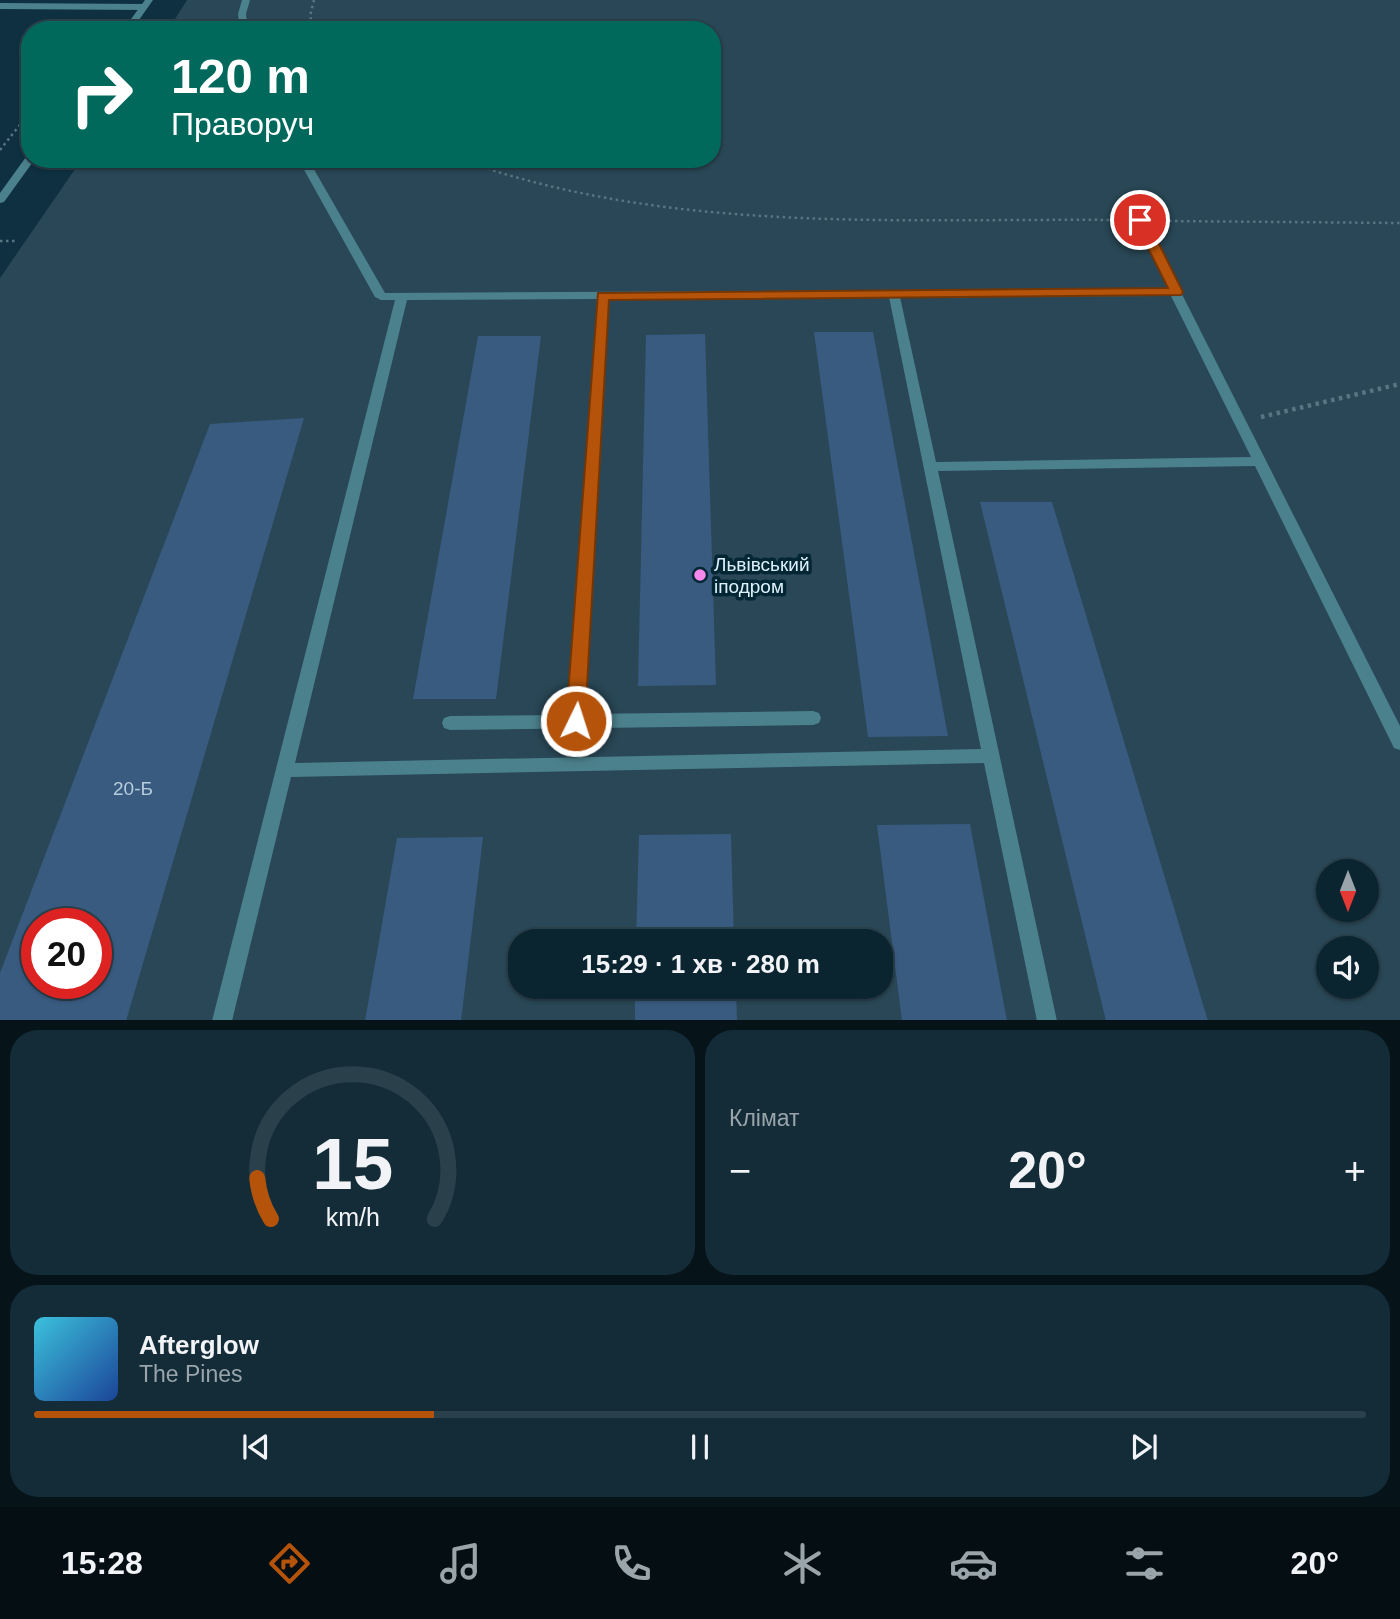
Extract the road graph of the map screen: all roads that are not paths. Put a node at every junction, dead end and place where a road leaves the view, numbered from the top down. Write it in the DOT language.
graph roads {
  1 [pos="246,0"];
  2 [pos="146,3"];
  3 [pos="0,6"];
  4 [pos="133,21"];
  5 [pos="243,21"];
  6 [pos="23,168"];
  7 [pos="308,168"];
  8 [pos="0,200"];
  9 [pos="1140,220"];
  10 [pos="1176,292"];
  11 [pos="894,293"];
  12 [pos="603,296"];
  13 [pos="402,297"];
  14 [pos="1260,461"];
  15 [pos="930,467"];
  16 [pos="813,718"];
  17 [pos="576,721"];
  18 [pos="450,723"];
  19 [pos="1400,743"];
  20 [pos="992,756"];
  21 [pos="285,770"];
  22 [pos="222,1020"];
  23 [pos="1047,1020"];
  1 -- 5 [label="street"];
  2 -- 3 [label="street"];
  2 -- 4 [label="street"];
  6 -- 8 [label="street"];
  7 -- 13 [label="street"];
  9 -- 10 [label="street"];
  10 -- 11 [label="street"];
  10 -- 14 [label="street"];
  11 -- 12 [label="street"];
  11 -- 15 [label="street"];
  12 -- 13 [label="street"];
  12 -- 17 [label="street"];
  13 -- 21 [label="street"];
  14 -- 15 [label="street"];
  14 -- 19 [label="street"];
  15 -- 20 [label="street"];
  16 -- 17 [label="street"];
  17 -- 18 [label="street"];
  20 -- 21 [label="street"];
  20 -- 23 [label="street"];
  21 -- 22 [label="street"];
}
